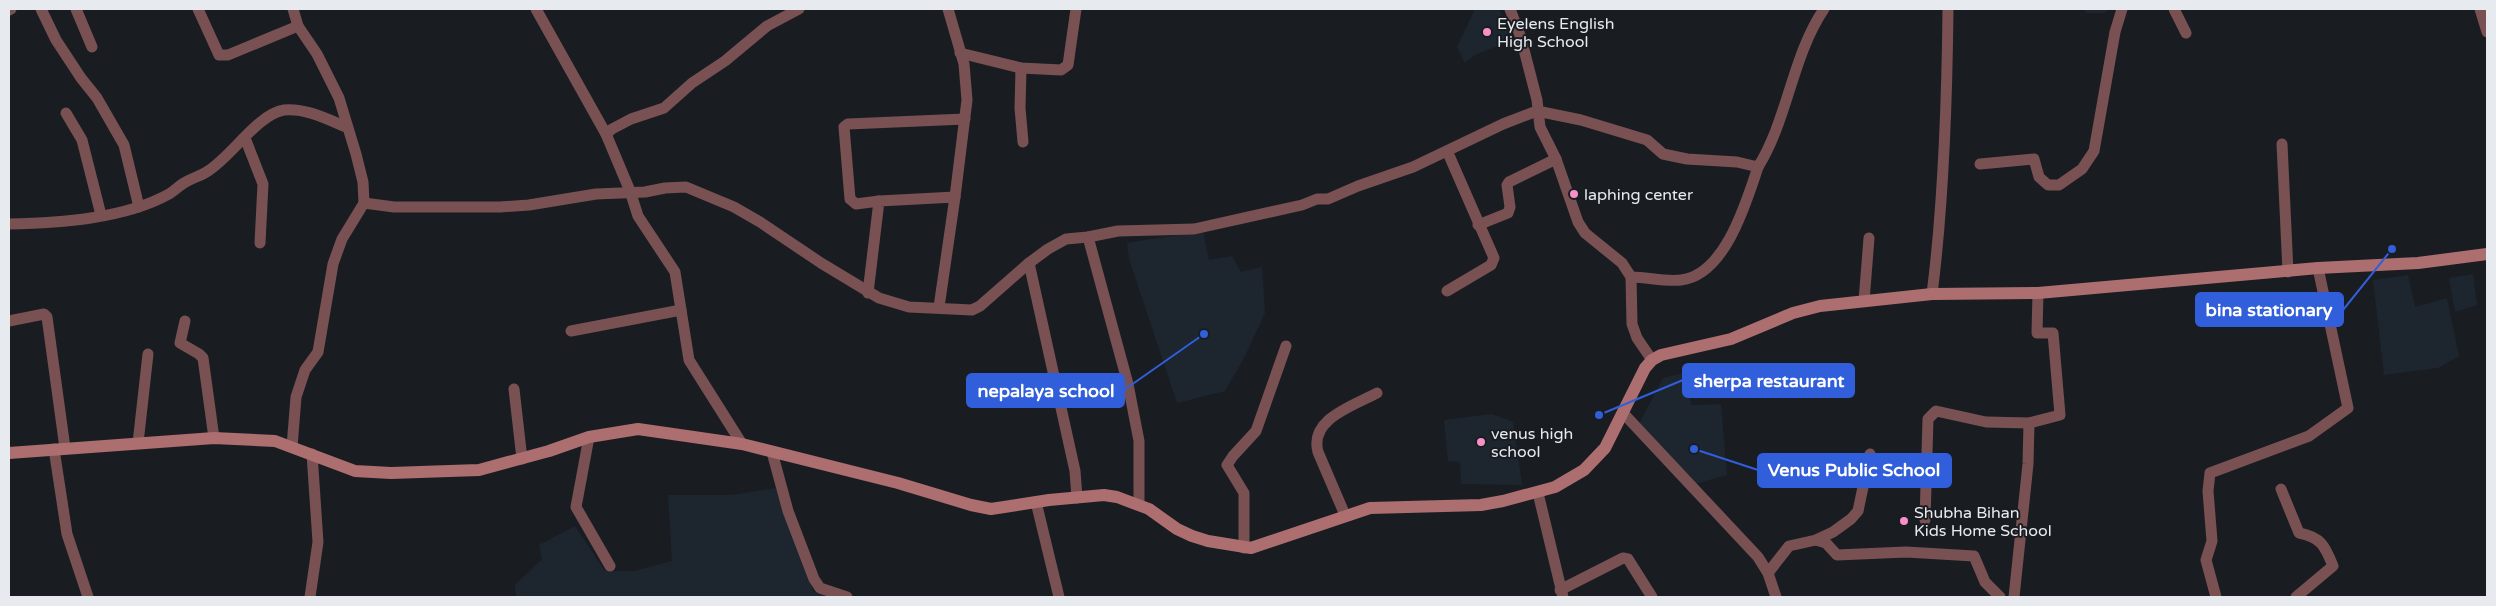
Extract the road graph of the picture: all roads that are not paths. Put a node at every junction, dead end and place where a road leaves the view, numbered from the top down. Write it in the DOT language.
graph roads {
  1 [pos="41,9"];
  2 [pos="76,9"];
  3 [pos="198,9"];
  4 [pos="293,9"];
  5 [pos="536,9"];
  6 [pos="799,9"];
  7 [pos="948,9"];
  8 [pos="1076,9"];
  9 [pos="1510,9"];
  10 [pos="1824,9"];
  11 [pos="1948,9"];
  12 [pos="2122,9"];
  13 [pos="2174,9"];
  14 [pos="2480,9"];
  15 [pos="298,26"];
  16 [pos="2487,32"];
  17 [pos="2186,33"];
  18 [pos="92,47"];
  19 [pos="960,53"];
  20 [pos="1021,68"];
  21 [pos="1537,111"];
  22 [pos="66,113"];
  23 [pos="965,119"];
  24 [pos="346,127"];
  25 [pos="606,134"];
  26 [pos="245,138"];
  27 [pos="1023,142"];
  28 [pos="2282,144"];
  29 [pos="1448,152"];
  30 [pos="1556,159"];
  31 [pos="1980,164"];
  32 [pos="1758,168"];
  33 [pos="630,191"];
  34 [pos="955,198"];
  35 [pos="879,201"];
  36 [pos="364,203"];
  37 [pos="139,207"];
  38 [pos="101,215"];
  39 [pos="9,224"];
  40 [pos="1478,225"];
  41 [pos="1088,238"];
  42 [pos="1869,238"];
  43 [pos="260,243"];
  44 [pos="2487,254"];
  45 [pos="1029,264"];
  46 [pos="2318,268"];
  47 [pos="2288,272"];
  48 [pos="1631,278"];
  49 [pos="1447,291"];
  50 [pos="868,293"];
  51 [pos="2038,293"];
  52 [pos="1932,294"];
  53 [pos="1864,301"];
  54 [pos="939,307"];
  55 [pos="681,310"];
  56 [pos="9,321"];
  57 [pos="185,321"];
  58 [pos="571,331"];
  59 [pos="1286,346"];
  60 [pos="148,354"];
  61 [pos="1652,360"];
  62 [pos="514,389"];
  63 [pos="1377,393"];
  64 [pos="1624,414"];
  65 [pos="2029,423"];
  66 [pos="589,437"];
  67 [pos="214,438"];
  68 [pos="138,443"];
  69 [pos="742,444"];
  70 [pos="292,447"];
  71 [pos="60,448"];
  72 [pos="772,452"];
  73 [pos="9,453"];
  74 [pos="312,454"];
  75 [pos="1870,454"];
  76 [pos="522,459"];
  77 [pos="2282,489"];
  78 [pos="1538,493"];
  79 [pos="1077,498"];
  80 [pos="1036,502"];
  81 [pos="1139,504"];
  82 [pos="1345,515"];
  83 [pos="1925,520"];
  84 [pos="1816,540"];
  85 [pos="1244,548"];
  86 [pos="610,566"];
  87 [pos="1768,573"];
  88 [pos="1562,593"];
  89 [pos="88,597"];
  90 [pos="310,597"];
  91 [pos="847,597"];
  92 [pos="1059,597"];
  93 [pos="1652,597"];
  94 [pos="1776,597"];
  95 [pos="2000,597"];
  96 [pos="2014,597"];
  97 [pos="2216,597"];
  98 [pos="2296,597"];
  1 -- 37 [label="street"];
  2 -- 18 [label="street"];
  3 -- 15 [label="street"];
  4 -- 15 [label="street"];
  5 -- 25 [label="street"];
  6 -- 25 [label="street"];
  7 -- 19 [label="street"];
  8 -- 20 [label="street"];
  9 -- 21 [label="street"];
  10 -- 32 [label="street"];
  11 -- 52 [label="street"];
  12 -- 31 [label="street"];
  13 -- 17 [label="street"];
  14 -- 16 [label="street"];
  15 -- 24 [label="street"];
  19 -- 20 [label="street"];
  19 -- 23 [label="street"];
  20 -- 27 [label="street"];
  21 -- 29 [label="street"];
  21 -- 30 [label="street"];
  21 -- 32 [label="street"];
  22 -- 38 [label="street"];
  23 -- 34 [label="street"];
  23 -- 35 [label="street"];
  24 -- 26 [label="street"];
  24 -- 36 [label="street"];
  25 -- 33 [label="street"];
  26 -- 37 [label="street"];
  26 -- 43 [label="street"];
  28 -- 47 [label="street"];
  29 -- 40 [label="street"];
  29 -- 41 [label="street"];
  30 -- 40 [label="street"];
  30 -- 48 [label="street"];
  32 -- 48 [label="street"];
  33 -- 36 [label="street"];
  33 -- 50 [label="street"];
  33 -- 55 [label="street"];
  34 -- 35 [label="street"];
  34 -- 54 [label="street"];
  35 -- 50 [label="street"];
  36 -- 70 [label="street"];
  37 -- 38 [label="street"];
  38 -- 39 [label="street"];
  40 -- 49 [label="street"];
  41 -- 45 [label="street"];
  41 -- 81 [label="street"];
  42 -- 53 [label="street"];
  44 -- 46 [label="main road"];
  45 -- 54 [label="street"];
  45 -- 79 [label="street"];
  46 -- 47 [label="main road"];
  46 -- 97 [label="street"];
  47 -- 51 [label="main road"];
  48 -- 61 [label="street"];
  50 -- 54 [label="street"];
  51 -- 52 [label="main road"];
  51 -- 65 [label="street"];
  52 -- 53 [label="main road"];
  53 -- 61 [label="main road"];
  55 -- 58 [label="street"];
  55 -- 69 [label="street"];
  56 -- 71 [label="street"];
  57 -- 67 [label="street"];
  59 -- 85 [label="street"];
  60 -- 68 [label="street"];
  61 -- 64 [label="main road"];
  62 -- 76 [label="street"];
  63 -- 82 [label="street"];
  64 -- 78 [label="main road"];
  64 -- 87 [label="street"];
  65 -- 83 [label="street"];
  65 -- 96 [label="street"];
  66 -- 69 [label="main road"];
  66 -- 76 [label="main road"];
  66 -- 86 [label="street"];
  67 -- 68 [label="main road"];
  67 -- 70 [label="main road"];
  68 -- 71 [label="main road"];
  69 -- 72 [label="main road"];
  70 -- 74 [label="main road"];
  71 -- 73 [label="main road"];
  71 -- 89 [label="street"];
  72 -- 80 [label="main road"];
  72 -- 91 [label="street"];
  74 -- 76 [label="main road"];
  74 -- 90 [label="street"];
  75 -- 84 [label="street"];
  77 -- 98 [label="street"];
  78 -- 82 [label="main road"];
  78 -- 88 [label="street"];
  79 -- 80 [label="main road"];
  79 -- 81 [label="main road"];
  80 -- 92 [label="street"];
  81 -- 85 [label="main road"];
  82 -- 85 [label="main road"];
  84 -- 87 [label="street"];
  84 -- 95 [label="street"];
  87 -- 94 [label="street"];
  88 -- 93 [label="street"];
}
